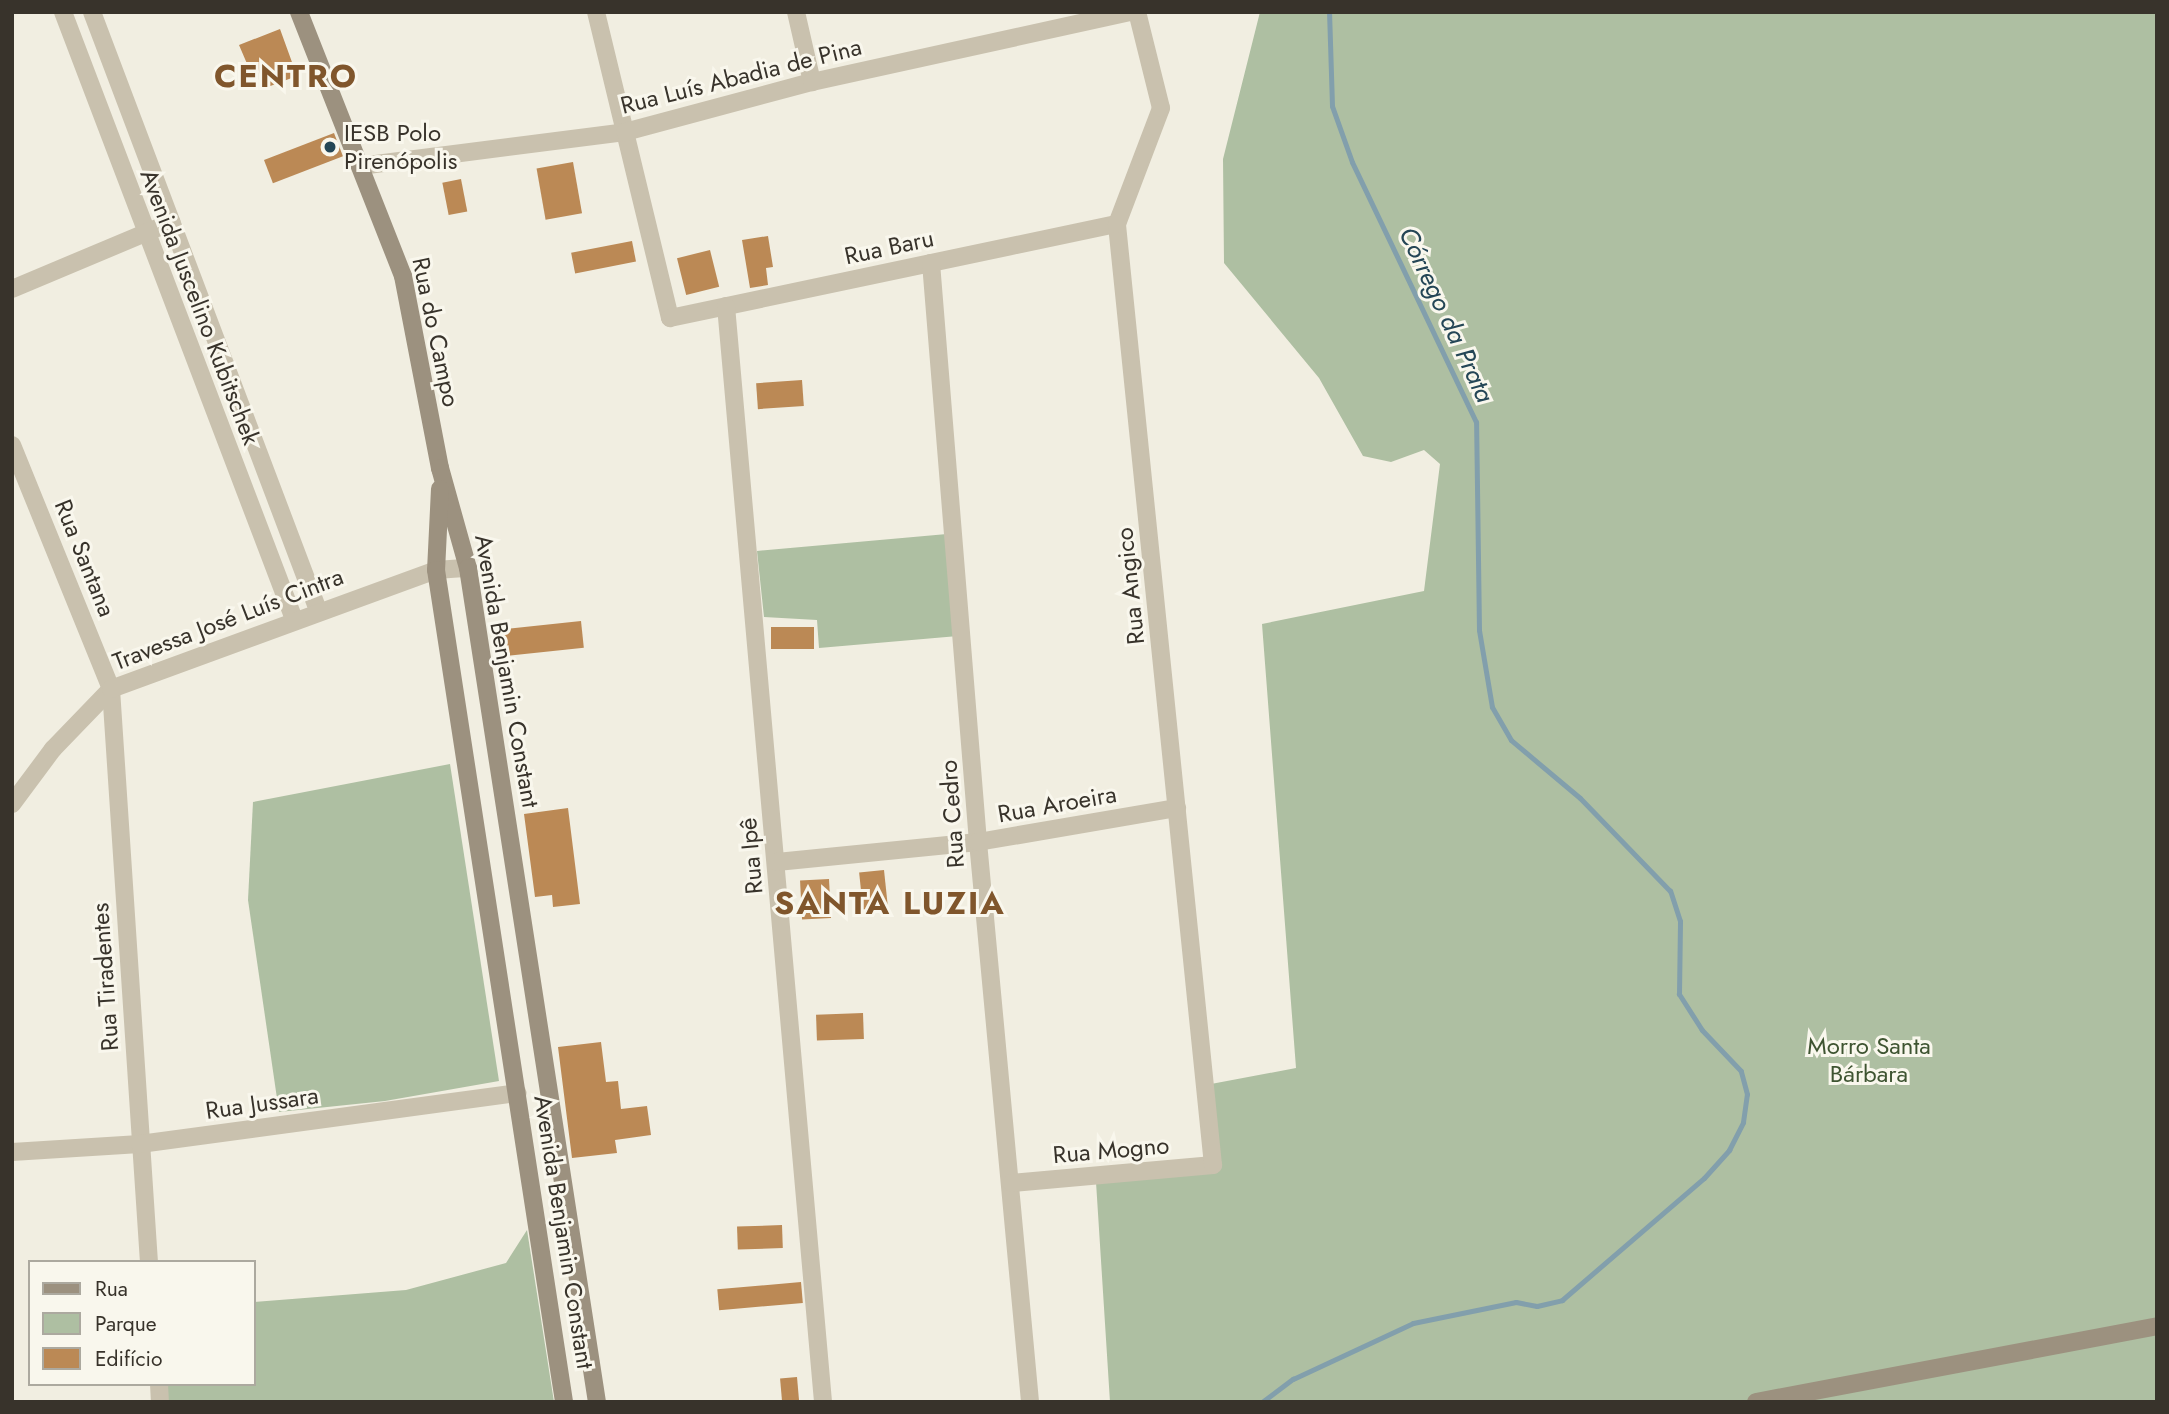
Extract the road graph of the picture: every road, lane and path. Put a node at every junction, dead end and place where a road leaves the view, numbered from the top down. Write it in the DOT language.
graph roads {
  1 [pos="63,12"];
  2 [pos="92,12"];
  3 [pos="299,12"];
  4 [pos="596,12"];
  5 [pos="796,12"];
  6 [pos="1131,12"];
  7 [pos="1137,12"];
  8 [pos="812,82"];
  9 [pos="625,132"];
  10 [pos="360,166"];
  11 [pos="171,222"];
  12 [pos="1117,224"];
  13 [pos="145,233"];
  14 [pos="931,263"];
  15 [pos="12,289"];
  16 [pos="726,306"];
  17 [pos="223,359"];
  18 [pos="197,369"];
  19 [pos="12,445"];
  20 [pos="440,468"];
  21 [pos="468,568"];
  22 [pos="436,570"];
  23 [pos="318,610"];
  24 [pos="294,619"];
  25 [pos="111,689"];
  26 [pos="12,804"];
  27 [pos="1177,808"];
  28 [pos="978,842"];
  29 [pos="515,858"];
  30 [pos="777,862"];
  31 [pos="482,863"];
  32 [pos="518,1093"];
  33 [pos="140,1144"];
  34 [pos="12,1152"];
  35 [pos="1213,1165"];
  36 [pos="1012,1183"];
  37 [pos="149,1260"];
  38 [pos="2157,1326"];
  39 [pos="564,1402"];
  40 [pos="597,1402"];
  41 [pos="823,1402"];
  42 [pos="1030,1402"];
  43 [pos="1756,1402"];
  1 -- 13 [label="street, Avenida Juscelino Kubitschek"];
  2 -- 11 [label="street, Avenida Juscelino Kubitschek"];
  3 -- 10 [label="street, Rua do Campo"];
  4 -- 9 [label="street"];
  5 -- 8 [label="street"];
  6 -- 8 [label="street, Rua Luís Abadia de Pina"];
  7 -- 12 [label="street, Rua Angico"];
  8 -- 9 [label="street, Rua Luís Abadia de Pina"];
  9 -- 10 [label="street, Rua Luís Abadia de Pina"];
  9 -- 16 [label="street, Rua Baru"];
  10 -- 20 [label="street, Rua do Campo"];
  11 -- 13 [label="street"];
  11 -- 17 [label="street, Avenida Juscelino Kubitschek"];
  12 -- 14 [label="street, Rua Baru"];
  12 -- 27 [label="street, Rua Angico"];
  13 -- 15 [label="street"];
  13 -- 18 [label="street, Avenida Juscelino Kubitschek"];
  14 -- 16 [label="street, Rua Baru"];
  14 -- 28 [label="street, Rua Cedro"];
  16 -- 30 [label="street, Rua Ipê"];
  17 -- 18 [label="street"];
  17 -- 23 [label="street, Avenida Juscelino Kubitschek"];
  18 -- 24 [label="street, Avenida Juscelino Kubitschek"];
  19 -- 25 [label="street, Rua Santana"];
  20 -- 21 [label="street, Avenida Benjamin Constant"];
  20 -- 22 [label="street, Avenida Benjamin Constant"];
  21 -- 22 [label="street, Travessa José Luís Cintra"];
  21 -- 29 [label="street, Avenida Benjamin Constant"];
  22 -- 23 [label="street, Travessa José Luís Cintra"];
  22 -- 31 [label="street, Avenida Benjamin Constant"];
  23 -- 24 [label="street, Travessa José Luís Cintra"];
  24 -- 25 [label="street, Travessa José Luís Cintra"];
  25 -- 26 [label="street, Travessa José Luís Cintra"];
  25 -- 33 [label="street, Rua Tiradentes"];
  27 -- 28 [label="street, Rua Aroeira"];
  27 -- 35 [label="street, Rua Angico"];
  28 -- 30 [label="street, Rua Aroeira"];
  28 -- 36 [label="street, Rua Cedro"];
  29 -- 31 [label="street"];
  29 -- 40 [label="street, Avenida Benjamin Constant"];
  30 -- 41 [label="street, Rua Ipê"];
  31 -- 32 [label="street, Avenida Benjamin Constant"];
  32 -- 33 [label="street, Rua Jussara"];
  32 -- 39 [label="street, Avenida Benjamin Constant"];
  33 -- 34 [label="street, Rua Jussara"];
  33 -- 37 [label="street, Rua Tiradentes"];
  35 -- 36 [label="street, Rua Mogno"];
  36 -- 42 [label="street, Rua Cedro"];
  38 -- 43 [label="street"];
}
